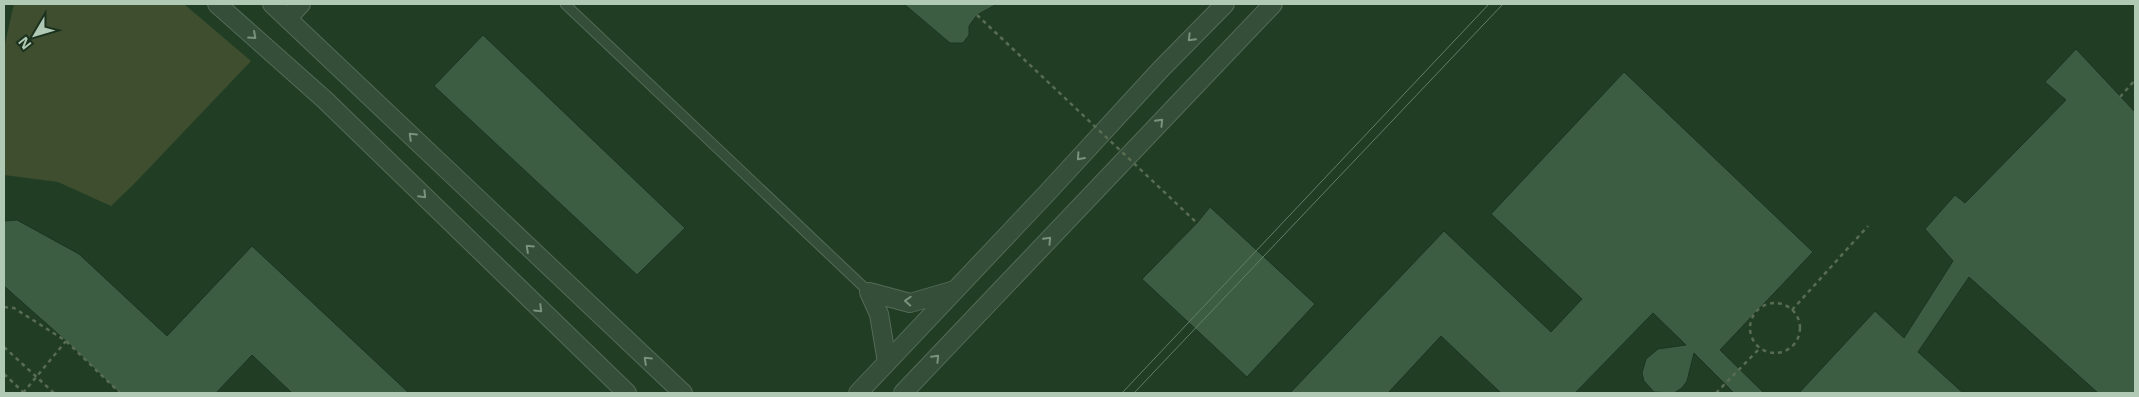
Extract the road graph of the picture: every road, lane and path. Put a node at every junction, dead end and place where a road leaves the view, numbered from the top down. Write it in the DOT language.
graph roads {
  1 [pos="217,4"];
  2 [pos="272,4"];
  3 [pos="301,4"];
  4 [pos="565,4"];
  5 [pos="1225,4"];
  6 [pos="1273,4"];
  7 [pos="977,15"];
  8 [pos="288,18"];
  9 [pos="2135,80"];
  10 [pos="2120,97"];
  11 [pos="1197,223"];
  12 [pos="1868,226"];
  13 [pos="955,290"];
  14 [pos="869,292"];
  15 [pos="4,307"];
  16 [pos="1792,310"];
  17 [pos="66,341"];
  18 [pos="4,347"];
  19 [pos="1760,348"];
  20 [pos="887,362"];
  21 [pos="4,374"];
  22 [pos="35,376"];
  23 [pos="24,393"];
  24 [pos="54,393"];
  25 [pos="120,393"];
  26 [pos="627,393"];
  27 [pos="683,393"];
  28 [pos="858,393"];
  29 [pos="903,393"];
  30 [pos="1716,393"];
  1 -- 26 [label="street, one-way"];
  2 -- 8 [label="street"];
  3 -- 8 [label="street"];
  4 -- 14 [label="lane"];
  5 -- 13 [label="street, one-way"];
  29 -- 6 [label="street, one-way"];
  7 -- 11 [label="path, bridge"];
  27 -- 8 [label="street, one-way"];
  9 -- 10 [label="path"];
  12 -- 16 [label="path"];
  13 -- 14 [label="street, one-way"];
  13 -- 20 [label="street"];
  14 -- 20 [label="street"];
  15 -- 17 [label="path"];
  16 -- 19 [label="path"];
  16 -- 19 [label="path"];
  17 -- 22 [label="path"];
  17 -- 25 [label="path"];
  18 -- 22 [label="path"];
  19 -- 30 [label="path"];
  20 -- 28 [label="street"];
  21 -- 23 [label="path"];
  22 -- 23 [label="path"];
  22 -- 24 [label="path"];
}
